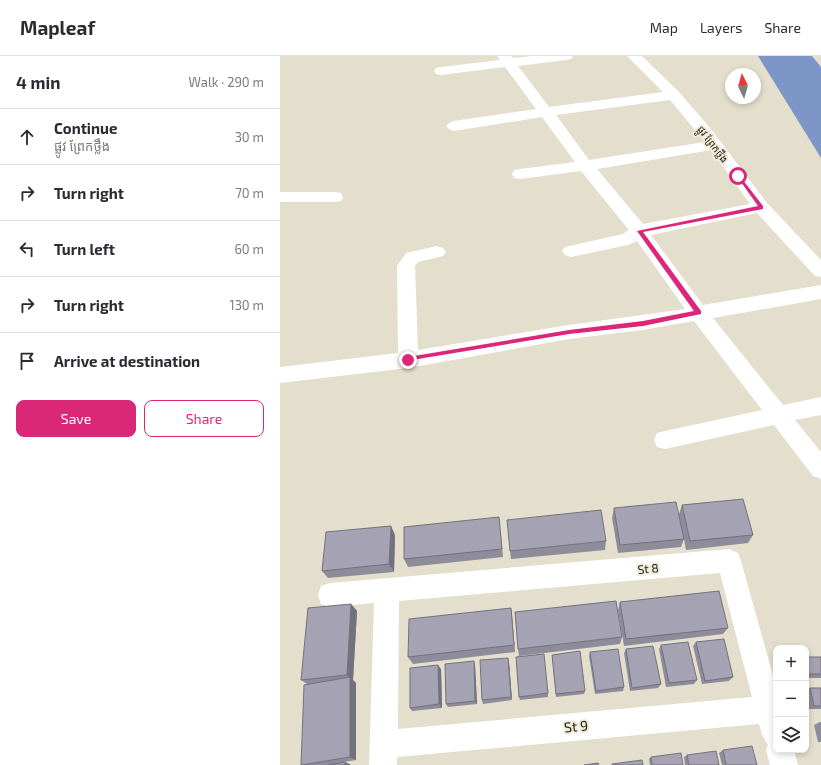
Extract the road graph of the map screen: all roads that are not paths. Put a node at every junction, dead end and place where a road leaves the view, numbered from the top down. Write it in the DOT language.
graph roads {
  1 [pos="566,56"];
  2 [pos="634,56"];
  3 [pos="507,59"];
  4 [pos="442,71"];
  5 [pos="674,96"];
  6 [pos="545,112"];
  7 [pos="454,126"];
  8 [pos="714,145"];
  9 [pos="585,165"];
  10 [pos="520,174"];
  11 [pos="280,197"];
  12 [pos="335,197"];
  13 [pos="761,207"];
  14 [pos="639,231"];
  15 [pos="572,251"];
  16 [pos="437,252"];
  17 [pos="821,271"];
  18 [pos="821,292"];
  19 [pos="699,312"];
  20 [pos="408,360"];
  21 [pos="280,374"];
  22 [pos="821,406"];
  23 [pos="779,416"];
  24 [pos="665,440"];
  25 [pos="821,469"];
  26 [pos="387,589"];
  27 [pos="330,595"];
  28 [pos="769,709"];
  29 [pos="773,724"];
  30 [pos="781,753"];
  31 [pos="383,755"];
  32 [pos="784,765"];
  1 -- 3 [label="street"];
  2 -- 5 [label="street, ផ្លូវ ព្រែកថ្លឹង"];
  3 -- 4 [label="street"];
  3 -- 6 [label="street"];
  5 -- 6 [label="street"];
  5 -- 8 [label="street, ផ្លូវ ព្រែកថ្លឹង"];
  6 -- 7 [label="street"];
  6 -- 9 [label="street"];
  8 -- 9 [label="street"];
  8 -- 13 [label="street, ផ្លូវ ព្រែកថ្លឹង"];
  9 -- 10 [label="street"];
  9 -- 14 [label="street"];
  11 -- 12 [label="street"];
  13 -- 14 [label="street"];
  13 -- 17 [label="street, ផ្លូវ ព្រែកថ្លឹង"];
  14 -- 15 [label="street"];
  14 -- 19 [label="street"];
  16 -- 20 [label="street"];
  18 -- 19 [label="street"];
  19 -- 20 [label="street"];
  19 -- 23 [label="street"];
  20 -- 21 [label="street"];
  22 -- 23 [label="street"];
  23 -- 24 [label="street"];
  23 -- 25 [label="street"];
  26 -- 27 [label="street, St 8"];
  26 -- 28 [label="street, St 8"];
  26 -- 31 [label="street"];
  28 -- 29 [label="street, St 8"];
  28 -- 31 [label="street, St 9"];
  30 -- 32 [label="street"];
}
